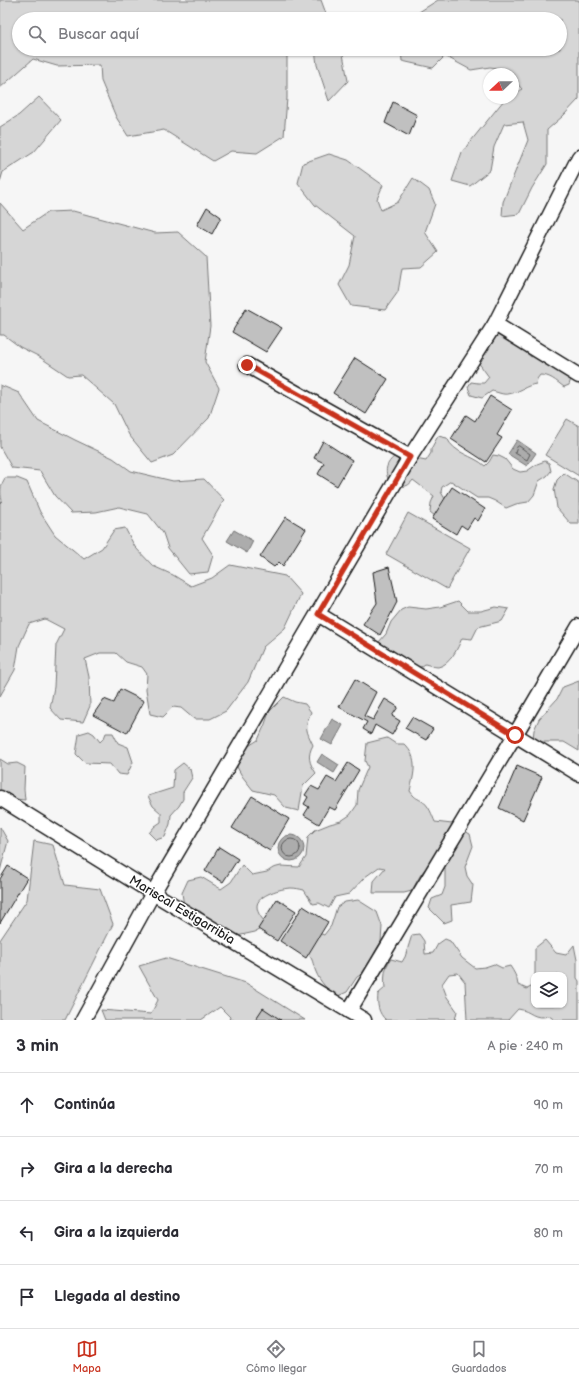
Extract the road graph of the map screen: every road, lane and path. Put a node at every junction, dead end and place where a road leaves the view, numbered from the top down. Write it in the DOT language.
graph roads {
  1 [pos="579,157"];
  2 [pos="495,324"];
  3 [pos="247,365"];
  4 [pos="579,376"];
  5 [pos="410,457"];
  6 [pos="318,614"];
  7 [pos="579,626"];
  8 [pos="515,735"];
  9 [pos="579,774"];
  10 [pos="0,798"];
  11 [pos="153,892"];
  12 [pos="349,1011"];
  13 [pos="83,1020"];
  14 [pos="364,1020"];
  1 -- 2 [label="street"];
  2 -- 4 [label="street"];
  2 -- 5 [label="street"];
  3 -- 5 [label="street"];
  5 -- 6 [label="street"];
  6 -- 8 [label="street"];
  6 -- 11 [label="street"];
  7 -- 8 [label="street"];
  8 -- 9 [label="street"];
  8 -- 12 [label="street"];
  10 -- 11 [label="street, Mariscal Estigarribia"];
  11 -- 12 [label="street, Mariscal Estigarribia"];
  11 -- 13 [label="street"];
  12 -- 14 [label="street, Mariscal Estigarribia"];
}
